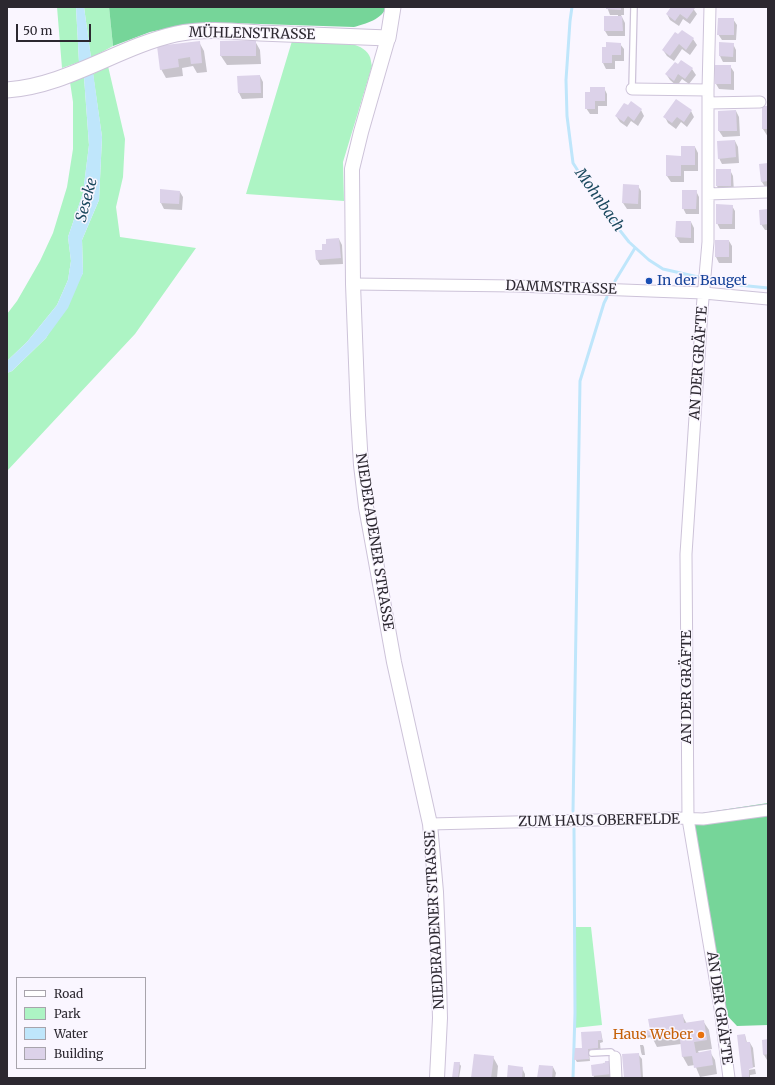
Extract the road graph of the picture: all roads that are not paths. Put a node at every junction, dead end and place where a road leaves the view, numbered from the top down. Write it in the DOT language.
graph roads {
  1 [pos="393,7"];
  2 [pos="634,7"];
  3 [pos="710,7"];
  4 [pos="388,38"];
  5 [pos="632,89"];
  6 [pos="7,90"];
  7 [pos="708,90"];
  8 [pos="760,102"];
  9 [pos="708,103"];
  10 [pos="768,192"];
  11 [pos="708,194"];
  12 [pos="353,284"];
  13 [pos="704,288"];
  14 [pos="768,300"];
  15 [pos="768,810"];
  16 [pos="688,819"];
  17 [pos="430,824"];
  18 [pos="592,1053"];
  19 [pos="615,1057"];
  20 [pos="437,1078"];
  21 [pos="616,1078"];
  22 [pos="729,1078"];
  1 -- 4 [label="main road, NIEDERADENER STRASSE"];
  2 -- 5 [label="lane"];
  3 -- 7 [label="street"];
  4 -- 6 [label="main road, MÜHLENSTRASSE"];
  4 -- 12 [label="street, NIEDERADENER STRASSE"];
  5 -- 7 [label="street"];
  7 -- 9 [label="street"];
  8 -- 9 [label="street"];
  9 -- 11 [label="street"];
  10 -- 11 [label="street"];
  11 -- 13 [label="street"];
  12 -- 13 [label="street, DAMMSTRASSE"];
  12 -- 17 [label="street, NIEDERADENER STRASSE"];
  13 -- 14 [label="street, DAMMSTRASSE"];
  13 -- 16 [label="street, AN DER GRÄFTE"];
  15 -- 16 [label="street, ZUM HAUS OBERFELDE"];
  16 -- 17 [label="street, ZUM HAUS OBERFELDE"];
  16 -- 22 [label="street, AN DER GRÄFTE"];
  17 -- 20 [label="street, NIEDERADENER STRASSE"];
  18 -- 19 [label="lane"];
  19 -- 21 [label="street"];
}
